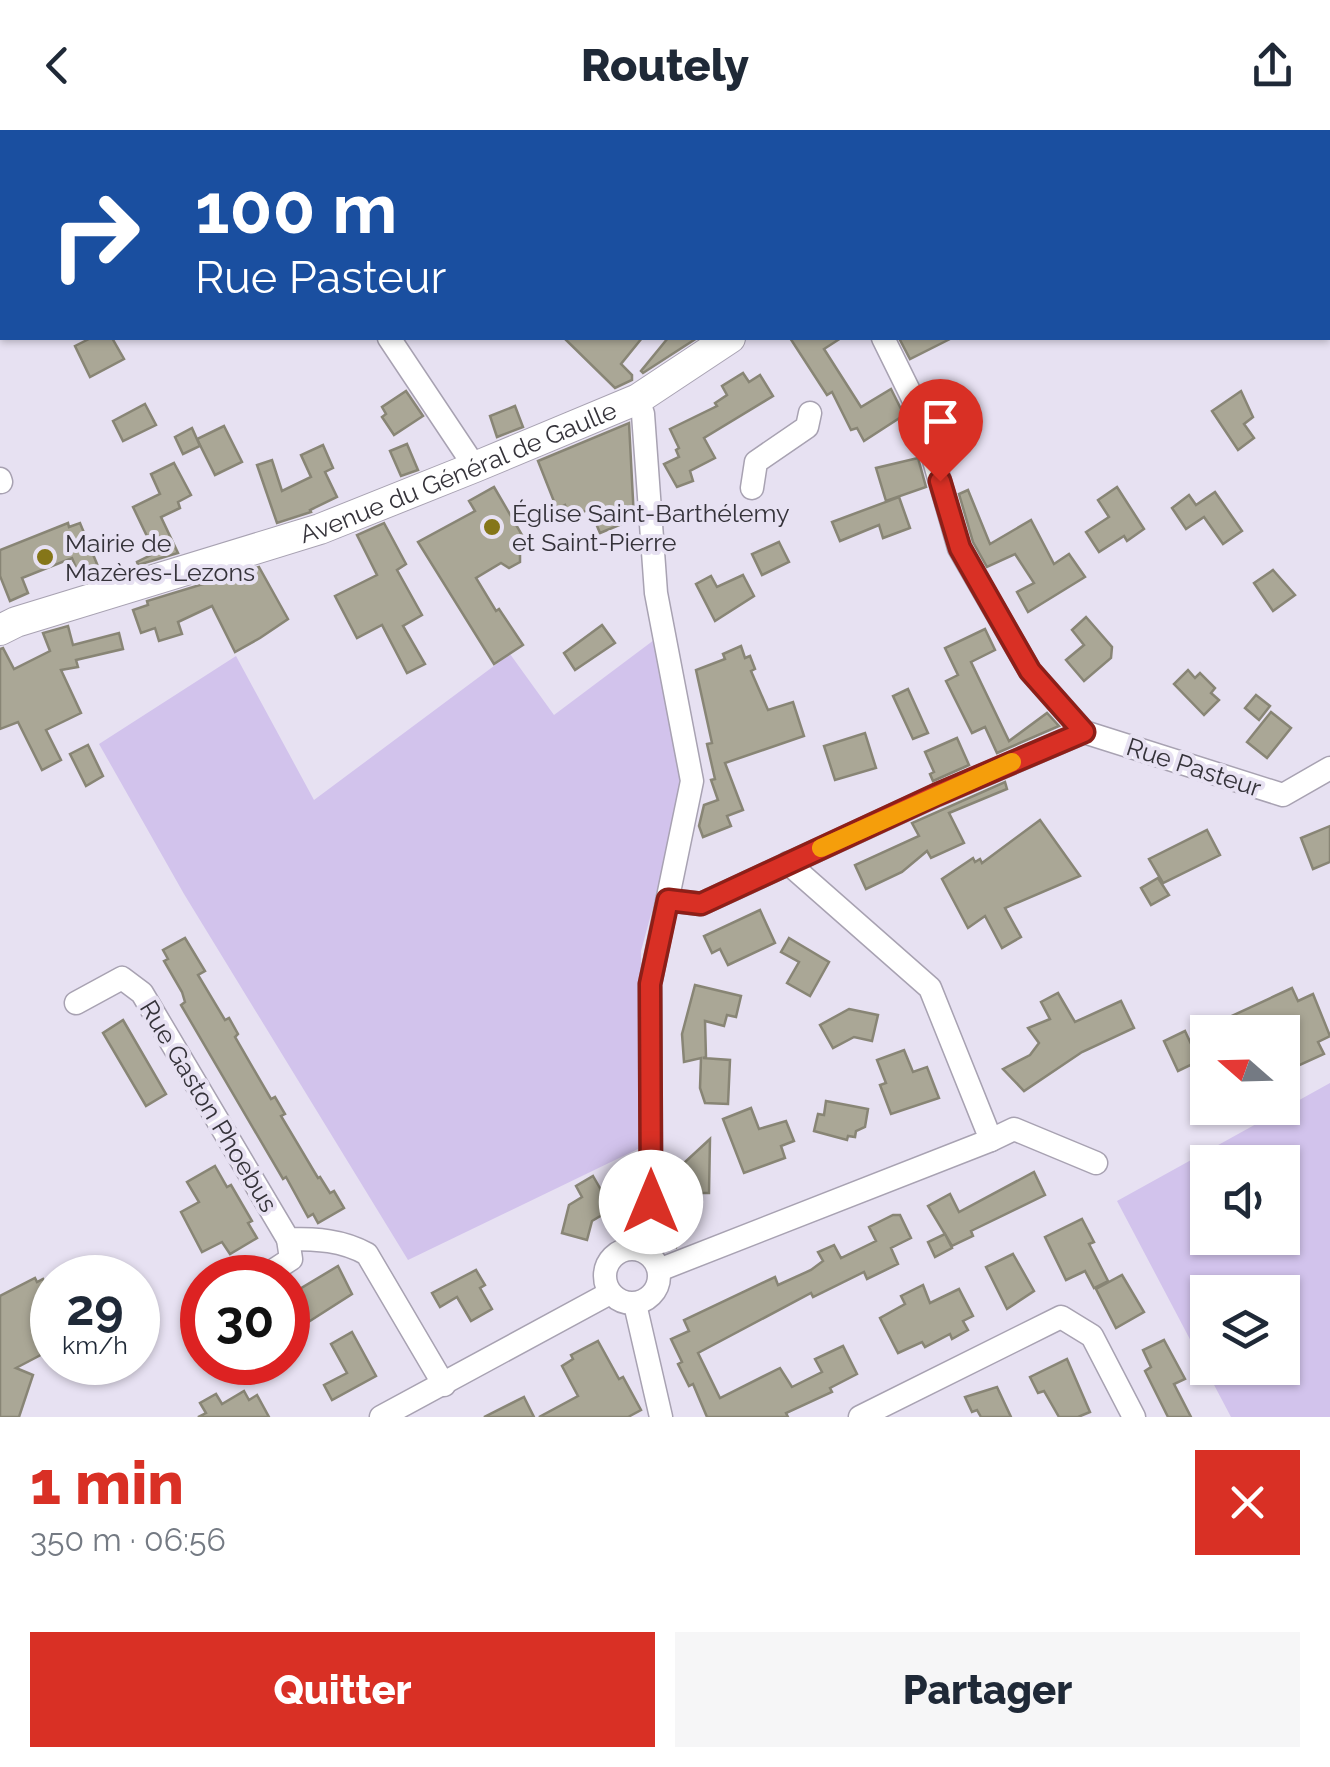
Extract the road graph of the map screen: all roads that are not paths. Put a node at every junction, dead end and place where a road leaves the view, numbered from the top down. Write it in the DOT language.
graph roads {
  1 [pos="390,340"];
  2 [pos="727,340"];
  3 [pos="884,340"];
  4 [pos="638,399"];
  5 [pos="810,414"];
  6 [pos="475,467"];
  7 [pos="752,488"];
  8 [pos="0,630"];
  9 [pos="1084,732"];
  10 [pos="1330,768"];
  11 [pos="788,863"];
  12 [pos="668,900"];
  13 [pos="76,1003"];
  14 [pos="991,1140"];
  15 [pos="1096,1163"];
  16 [pos="288,1239"];
  17 [pos="639,1249"];
  18 [pos="290,1255"];
  19 [pos="659,1270"];
  20 [pos="610,1293"];
  21 [pos="635,1304"];
  22 [pos="444,1385"];
  23 [pos="380,1417"];
  24 [pos="662,1417"];
  25 [pos="860,1417"];
  26 [pos="1134,1417"];
  1 -- 6 [label="street"];
  2 -- 4 [label="main road, Avenue du Général de Gaulle"];
  3 -- 9 [label="street"];
  4 -- 6 [label="main road, Avenue du Général de Gaulle"];
  4 -- 12 [label="street"];
  5 -- 7 [label="street"];
  6 -- 8 [label="main road, Avenue du Général de Gaulle"];
  9 -- 10 [label="street, Rue Pasteur"];
  9 -- 11 [label="street"];
  11 -- 12 [label="street"];
  11 -- 14 [label="street"];
  12 -- 17 [label="street"];
  13 -- 16 [label="street, Rue Gaston Phoebus"];
  14 -- 15 [label="street"];
  14 -- 19 [label="street"];
  16 -- 18 [label="street"];
  16 -- 22 [label="street, Rue Gaston Phoebus"];
  17 -- 19 [label="street"];
  17 -- 20 [label="street"];
  19 -- 21 [label="street"];
  20 -- 21 [label="street"];
  20 -- 22 [label="street"];
  21 -- 24 [label="street"];
  22 -- 23 [label="street"];
  25 -- 26 [label="street"];
}
